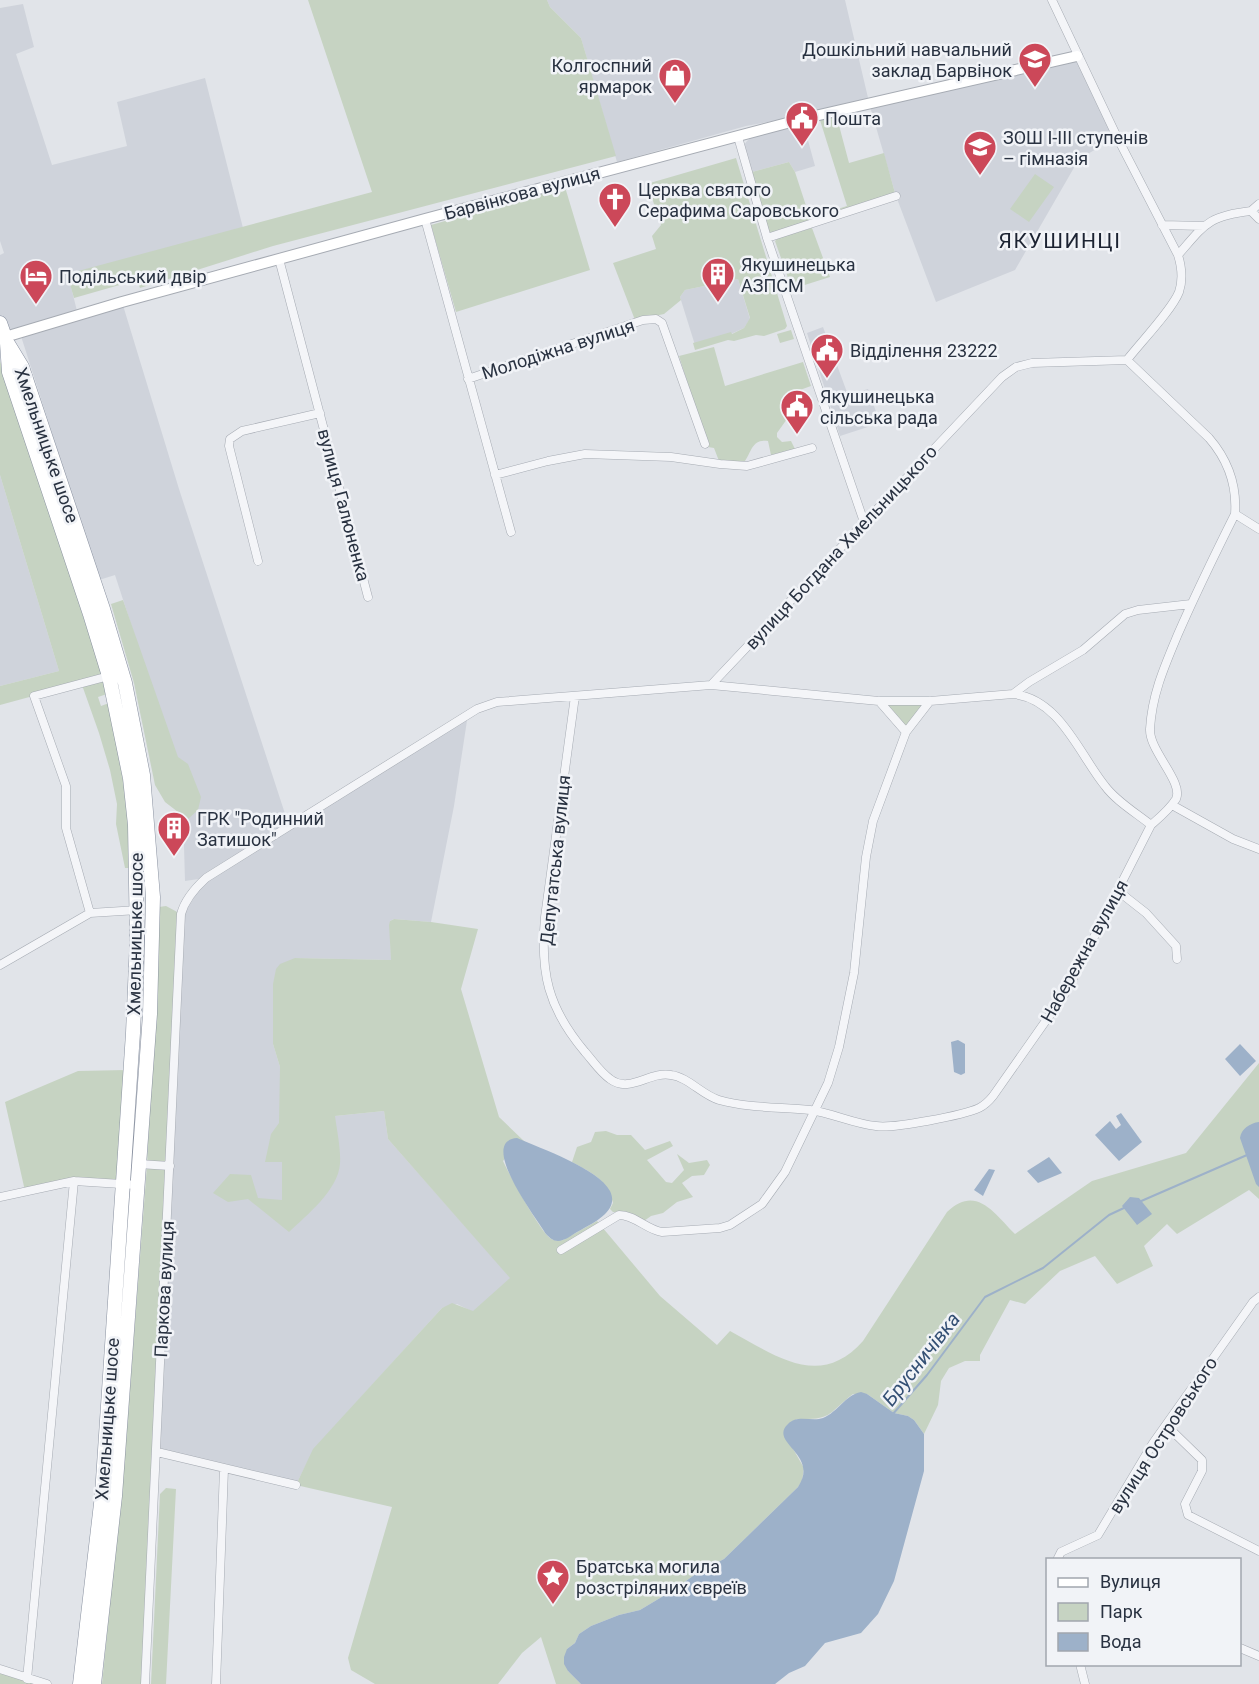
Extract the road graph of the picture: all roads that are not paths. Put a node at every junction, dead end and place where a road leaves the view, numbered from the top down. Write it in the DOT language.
graph roads {
  1 [pos="1052,0"];
  2 [pos="1077,56"];
  3 [pos="738,137"];
  4 [pos="896,196"];
  5 [pos="1259,204"];
  6 [pos="1251,211"];
  7 [pos="425,219"];
  8 [pos="1259,219"];
  9 [pos="1162,225"];
  10 [pos="1204,226"];
  11 [pos="767,238"];
  12 [pos="1178,255"];
  13 [pos="279,259"];
  14 [pos="0,323"];
  15 [pos="4,339"];
  16 [pos="1127,360"];
  17 [pos="468,379"];
  18 [pos="320,413"];
  19 [pos="705,444"];
  20 [pos="812,448"];
  21 [pos="495,475"];
  22 [pos="1235,514"];
  23 [pos="864,522"];
  24 [pos="1259,529"];
  25 [pos="511,532"];
  26 [pos="258,561"];
  27 [pos="368,597"];
  28 [pos="1191,604"];
  29 [pos="109,676"];
  30 [pos="711,685"];
  31 [pos="1013,694"];
  32 [pos="575,696"];
  33 [pos="879,701"];
  34 [pos="930,701"];
  35 [pos="906,732"];
  36 [pos="1172,805"];
  37 [pos="1150,825"];
  38 [pos="1259,849"];
  39 [pos="1118,891"];
  40 [pos="138,910"];
  41 [pos="153,910"];
  42 [pos="90,913"];
  43 [pos="1177,959"];
  44 [pos="0,965"];
  45 [pos="814,1110"];
  46 [pos="957,1114"];
  47 [pos="139,1164"];
  48 [pos="170,1166"];
  49 [pos="74,1181"];
  50 [pos="130,1185"];
  51 [pos="0,1197"];
  52 [pos="561,1250"];
  53 [pos="1259,1297"];
  54 [pos="1166,1425"];
  55 [pos="157,1452"];
  56 [pos="224,1469"];
  57 [pos="296,1485"];
  58 [pos="1259,1551"];
  59 [pos="1058,1558"];
  60 [pos="1241,1649"];
  61 [pos="1259,1656"];
  62 [pos="1080,1666"];
  63 [pos="0,1669"];
  64 [pos="27,1679"];
  65 [pos="47,1684"];
  66 [pos="80,1684"];
  67 [pos="94,1684"];
  68 [pos="145,1684"];
  69 [pos="216,1684"];
  70 [pos="1085,1684"];
  1 -- 2 [label="street"];
  2 -- 3 [label="street, Барвінкова вулиця"];
  2 -- 9 [label="street"];
  3 -- 7 [label="street, Барвінкова вулиця"];
  3 -- 11 [label="street"];
  4 -- 11 [label="street"];
  5 -- 6 [label="street"];
  6 -- 8 [label="street"];
  6 -- 10 [label="street"];
  7 -- 13 [label="street, Барвінкова вулиця"];
  7 -- 17 [label="street"];
  9 -- 10 [label="street"];
  9 -- 12 [label="street"];
  10 -- 12 [label="street"];
  11 -- 23 [label="street"];
  12 -- 16 [label="street"];
  13 -- 15 [label="street, Барвінкова вулиця"];
  13 -- 18 [label="street, вулиця Галюненка"];
  14 -- 15 [label="highway"];
  15 -- 29 [label="highway, Хмельницьке шосе"];
  15 -- 41 [label="highway, Хмельницьке шосе"];
  16 -- 22 [label="street"];
  16 -- 23 [label="street, вулиця Богдана Хмельницького"];
  17 -- 19 [label="street, Молодіжна вулиця"];
  17 -- 21 [label="street"];
  18 -- 26 [label="street, вулиця Галюненка"];
  18 -- 27 [label="street, вулиця Галюненка"];
  20 -- 21 [label="street"];
  21 -- 25 [label="street"];
  22 -- 24 [label="street"];
  22 -- 28 [label="street"];
  23 -- 30 [label="street, вулиця Богдана Хмельницького"];
  28 -- 31 [label="street"];
  28 -- 36 [label="street"];
  29 -- 40 [label="highway, Хмельницьке шосе"];
  29 -- 42 [label="street"];
  30 -- 32 [label="street"];
  30 -- 33 [label="street"];
  31 -- 34 [label="street"];
  31 -- 37 [label="street"];
  32 -- 45 [label="street, Депутатська вулиця"];
  32 -- 48 [label="street, Паркова вулиця"];
  33 -- 34 [label="street"];
  33 -- 35 [label="street"];
  34 -- 35 [label="street"];
  35 -- 45 [label="street"];
  36 -- 37 [label="street"];
  36 -- 38 [label="street"];
  37 -- 39 [label="street, Набережна вулиця"];
  39 -- 43 [label="street"];
  39 -- 46 [label="street, Набережна вулиця"];
  40 -- 41 [label="highway"];
  40 -- 42 [label="street"];
  40 -- 50 [label="highway, Хмельницьке шосе"];
  41 -- 47 [label="highway, Хмельницьке шосе"];
  42 -- 44 [label="street"];
  45 -- 46 [label="street, Депутатська вулиця"];
  45 -- 52 [label="street"];
  47 -- 48 [label="street"];
  47 -- 50 [label="highway, Хмельницьке шосе"];
  48 -- 55 [label="street, Паркова вулиця"];
  49 -- 50 [label="street"];
  49 -- 51 [label="street"];
  49 -- 64 [label="street"];
  50 -- 66 [label="highway, Хмельницьке шосе"];
  50 -- 67 [label="highway, Хмельницьке шосе"];
  53 -- 54 [label="street, вулиця Островського"];
  54 -- 58 [label="street"];
  54 -- 59 [label="street, вулиця Островського"];
  55 -- 56 [label="street"];
  55 -- 68 [label="street, Паркова вулиця"];
  56 -- 57 [label="street"];
  56 -- 69 [label="street"];
  60 -- 61 [label="street"];
  62 -- 70 [label="street"];
  63 -- 64 [label="street"];
  64 -- 65 [label="street"];
}
